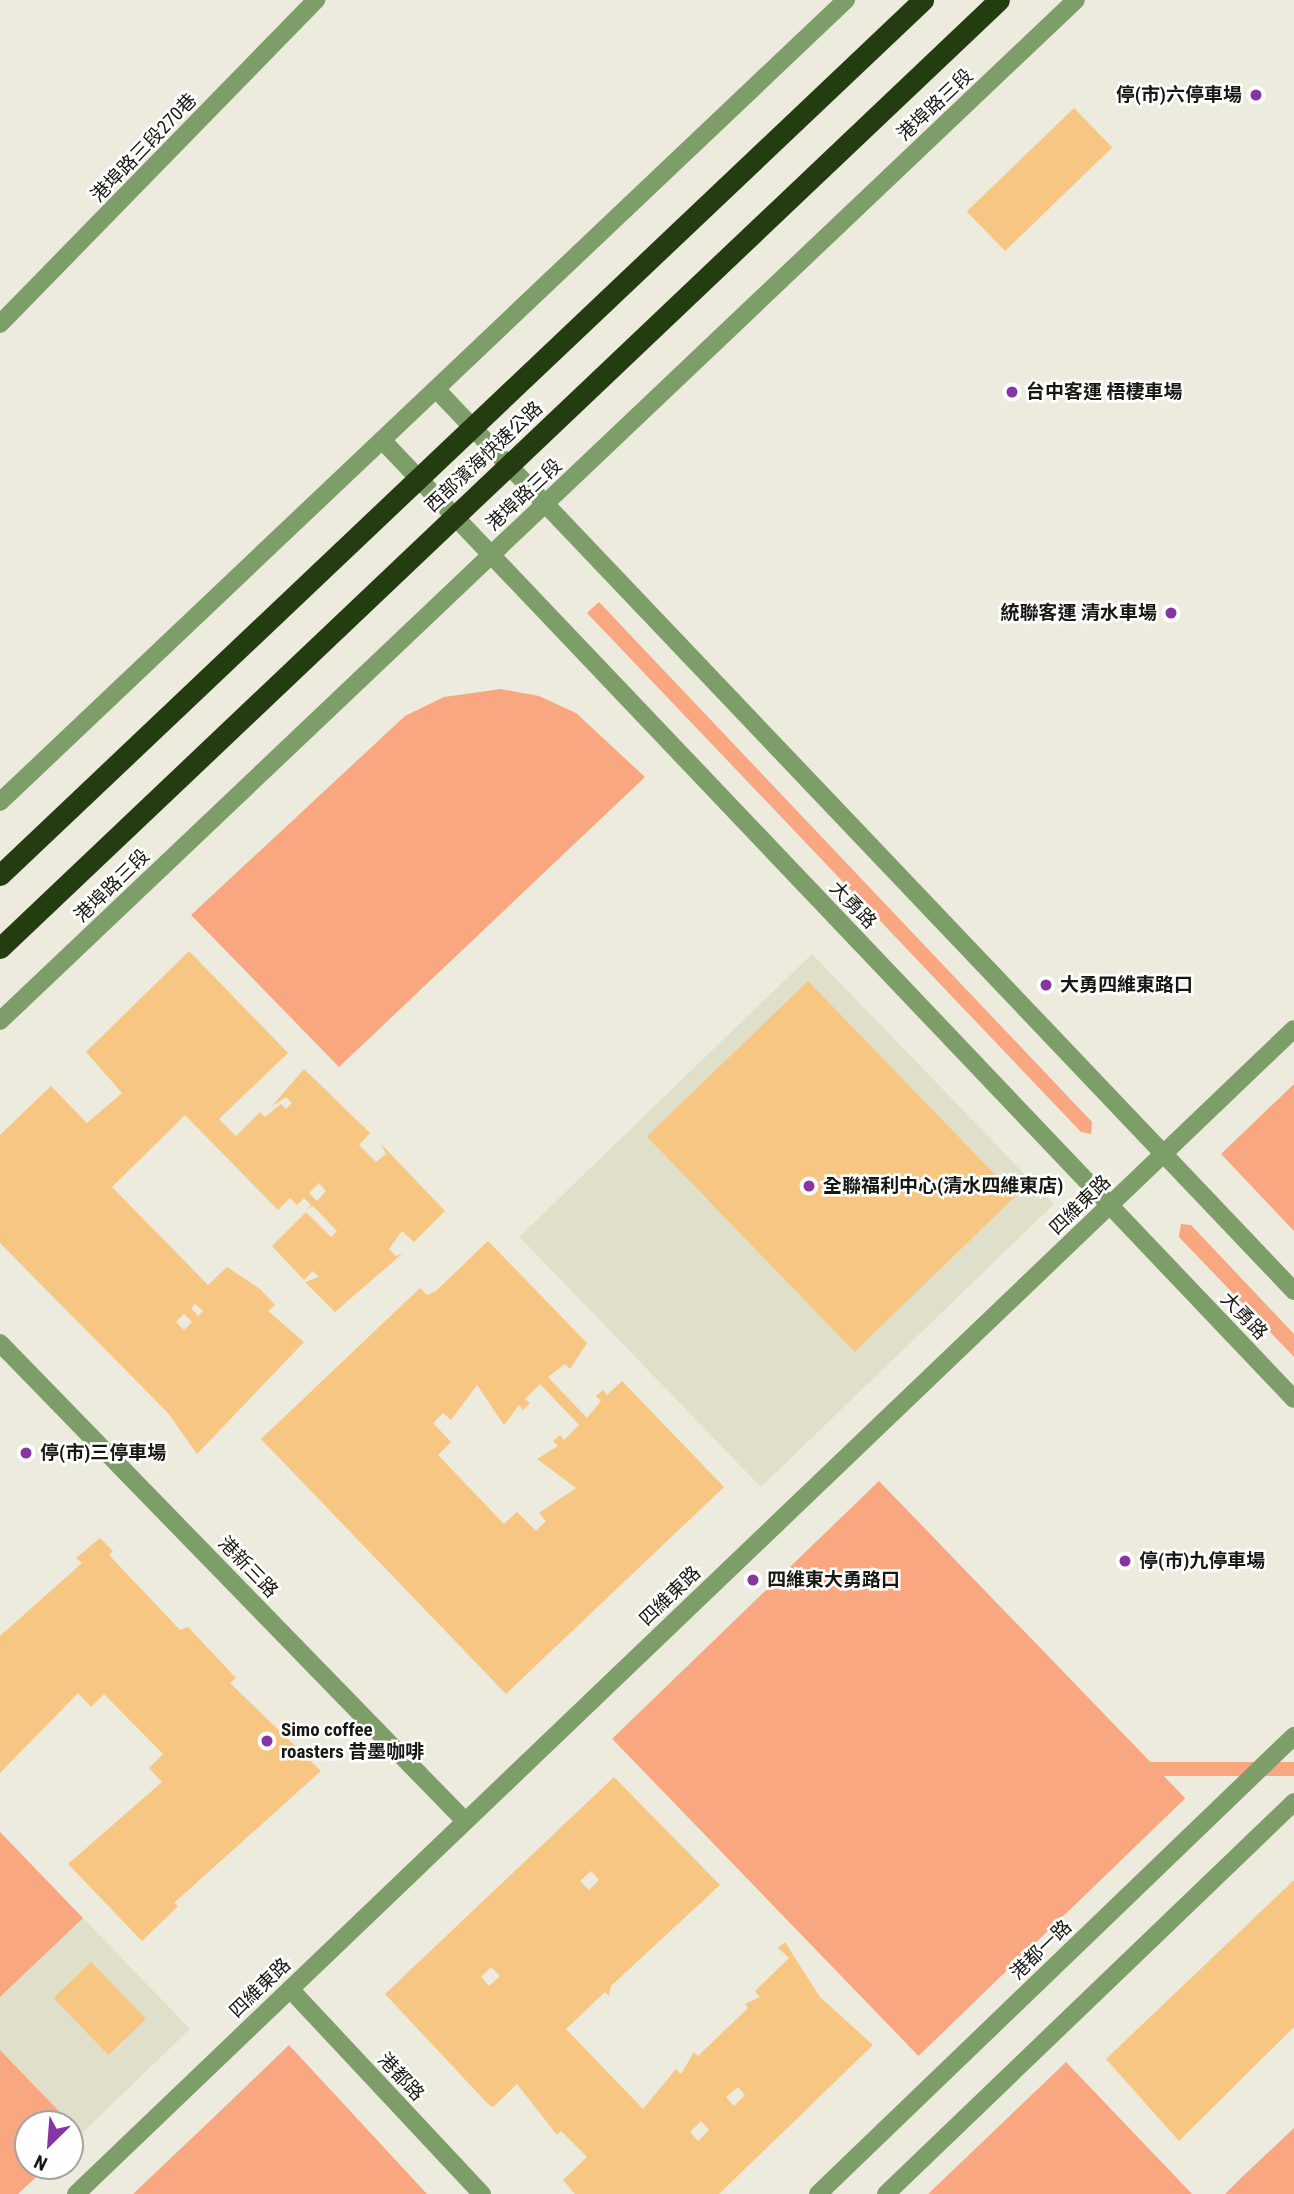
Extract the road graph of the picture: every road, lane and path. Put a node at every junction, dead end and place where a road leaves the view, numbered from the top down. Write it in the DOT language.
graph roads {
  1 [pos="316,0"];
  2 [pos="846,0"];
  3 [pos="923,0"];
  4 [pos="999,0"];
  5 [pos="1076,0"];
  6 [pos="0,324"];
  7 [pos="436,389"];
  8 [pos="382,440"];
  9 [pos="545,504"];
  10 [pos="491,555"];
  11 [pos="0,802"];
  12 [pos="0,875"];
  13 [pos="0,948"];
  14 [pos="0,1021"];
  15 [pos="1294,1029"];
  16 [pos="1163,1154"];
  17 [pos="1110,1205"];
  18 [pos="1294,1292"];
  19 [pos="0,1343"];
  20 [pos="1294,1399"];
  21 [pos="1294,1736"];
  22 [pos="1294,1802"];
  23 [pos="466,1821"];
  24 [pos="290,1989"];
  25 [pos="76,2194"];
  26 [pos="482,2194"];
  27 [pos="818,2194"];
  28 [pos="887,2194"];
  1 -- 6 [label="street, 港埠路三段270巷"];
  2 -- 7 [label="street"];
  3 -- 12 [label="highway, 西部濱海快速公路, bridge"];
  4 -- 13 [label="highway, 西部濱海快速公路, bridge"];
  5 -- 9 [label="street, 港埠路三段"];
  7 -- 8 [label="street"];
  7 -- 9 [label="street"];
  8 -- 10 [label="street, 大勇路"];
  8 -- 11 [label="street"];
  9 -- 10 [label="street, 港埠路三段"];
  9 -- 16 [label="street"];
  10 -- 14 [label="street, 港埠路三段"];
  10 -- 17 [label="street, 大勇路"];
  15 -- 16 [label="street, 四維東路"];
  16 -- 17 [label="street, 四維東路"];
  16 -- 18 [label="street"];
  17 -- 20 [label="street, 大勇路"];
  17 -- 23 [label="street, 四維東路"];
  19 -- 23 [label="street, 港新三路"];
  21 -- 27 [label="street, 港都一路"];
  22 -- 28 [label="street"];
  23 -- 24 [label="street, 四維東路"];
  24 -- 25 [label="street, 四維東路"];
  24 -- 26 [label="street, 港都路"];
}
